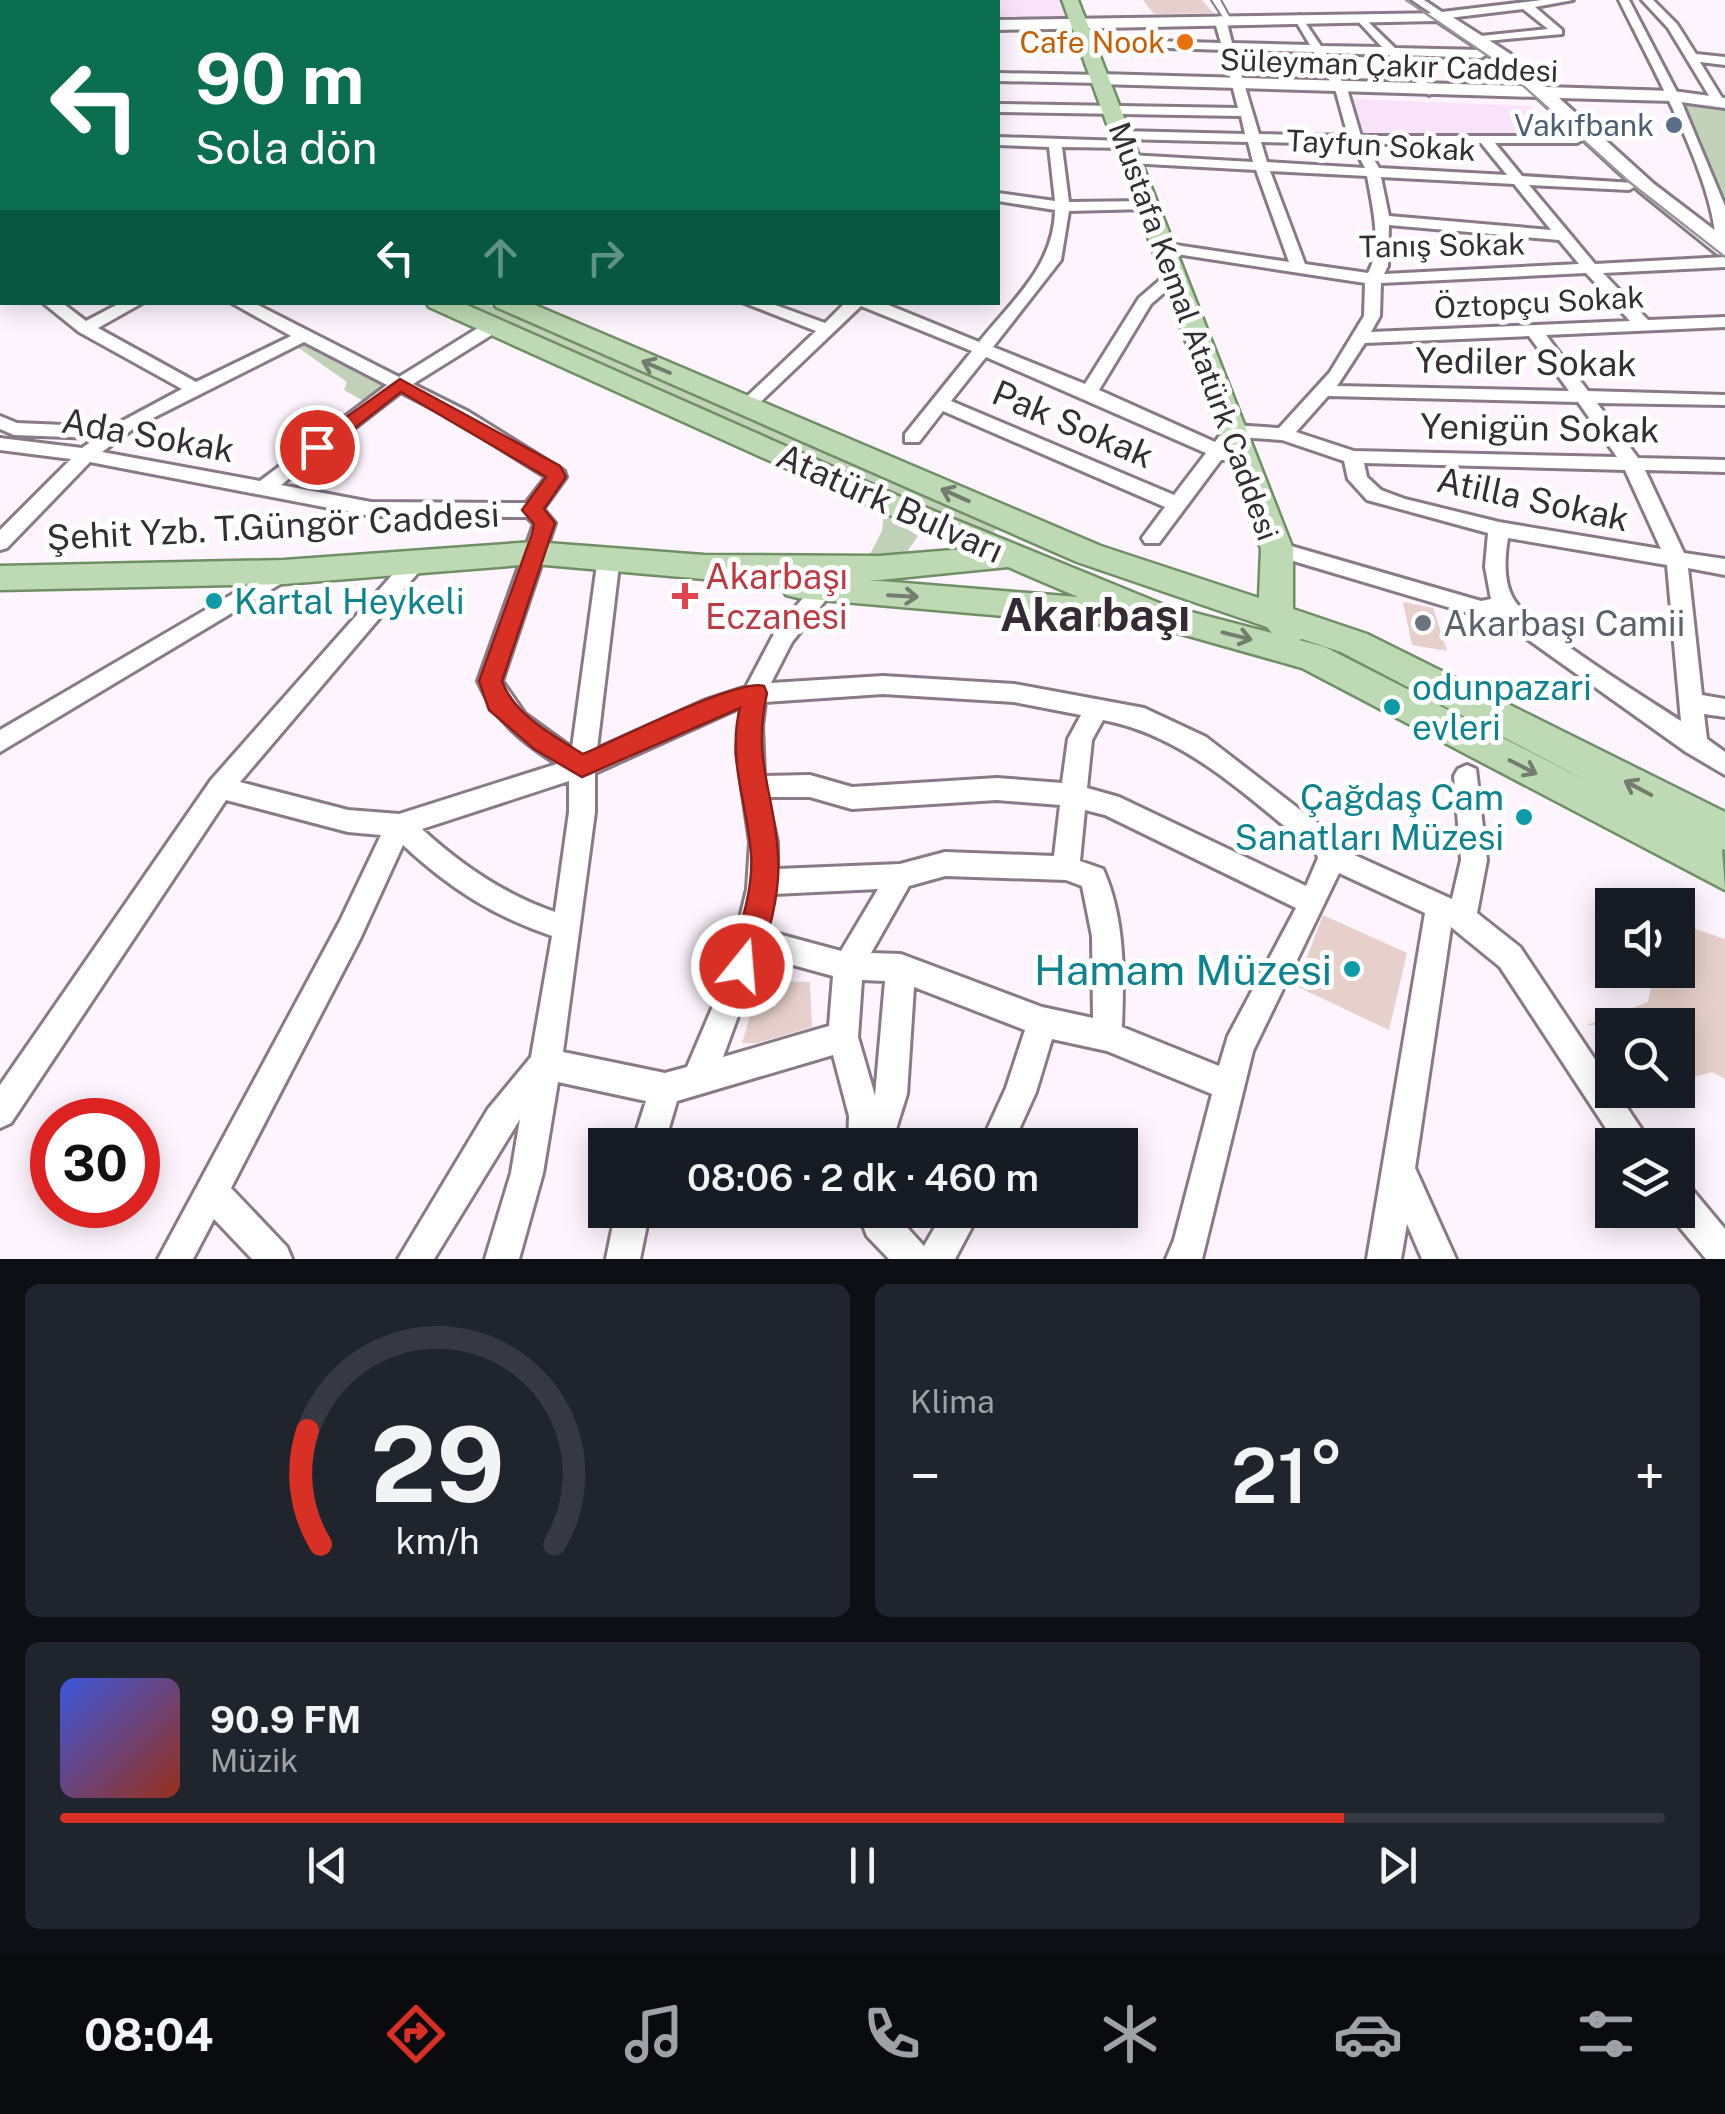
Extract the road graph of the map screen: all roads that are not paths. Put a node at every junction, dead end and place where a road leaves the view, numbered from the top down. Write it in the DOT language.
graph roads {
  1 [pos="1070,0"];
  2 [pos="1216,0"];
  3 [pos="1399,0"];
  4 [pos="1568,0"];
  5 [pos="1624,0"];
  6 [pos="1647,0"];
  7 [pos="1480,5"];
  8 [pos="1525,5"];
  9 [pos="1426,11"];
  10 [pos="1224,18"];
  11 [pos="1300,18"];
  12 [pos="1362,18"];
  13 [pos="1000,24"];
  14 [pos="1084,32"];
  15 [pos="1228,46"];
  16 [pos="1478,46"];
  17 [pos="1318,50"];
  18 [pos="1393,52"];
  19 [pos="1690,56"];
  20 [pos="1725,61"];
  21 [pos="1000,78"];
  22 [pos="1238,85"];
  23 [pos="1340,89"];
  24 [pos="1429,91"];
  25 [pos="1538,96"];
  26 [pos="1674,98"];
  27 [pos="1722,102"];
  28 [pos="1000,108"];
  29 [pos="1244,112"];
  30 [pos="1114,117"];
  31 [pos="1253,137"];
  32 [pos="1578,139"];
  33 [pos="1356,140"];
  34 [pos="1485,140"];
  35 [pos="1000,141"];
  36 [pos="1055,144"];
  37 [pos="1260,166"];
  38 [pos="1372,172"];
  39 [pos="1520,181"];
  40 [pos="1629,186"];
  41 [pos="1000,197"];
  42 [pos="1147,204"];
  43 [pos="1064,207"];
  44 [pos="1382,220"];
  45 [pos="1564,236"];
  46 [pos="1162,248"];
  47 [pos="1724,249"];
  48 [pos="1725,261"];
  49 [pos="1299,268"];
  50 [pos="1590,269"];
  51 [pos="1174,276"];
  52 [pos="1373,279"];
  53 [pos="130,305"];
  54 [pos="244,305"];
  55 [pos="452,305"];
  56 [pos="759,305"];
  57 [pos="853,305"];
  58 [pos="873,305"];
  59 [pos="58,308"];
  60 [pos="498,315"];
  61 [pos="1725,322"];
  62 [pos="1644,325"];
  63 [pos="86,328"];
  64 [pos="827,329"];
  65 [pos="1533,330"];
  66 [pos="304,336"];
  67 [pos="1356,338"];
  68 [pos="986,350"];
  69 [pos="400,384"];
  70 [pos="195,390"];
  71 [pos="1325,390"];
  72 [pos="1088,392"];
  73 [pos="1583,394"];
  74 [pos="1725,400"];
  75 [pos="942,404"];
  76 [pos="746,406"];
  77 [pos="0,422"];
  78 [pos="114,432"];
  79 [pos="1284,434"];
  80 [pos="912,438"];
  81 [pos="0,444"];
  82 [pos="1232,448"];
  83 [pos="86,455"];
  84 [pos="1353,457"];
  85 [pos="1631,462"];
  86 [pos="1725,466"];
  87 [pos="263,489"];
  88 [pos="1178,505"];
  89 [pos="901,509"];
  90 [pos="532,510"];
  91 [pos="1000,516"];
  92 [pos="1499,529"];
  93 [pos="1152,538"];
  94 [pos="0,543"];
  95 [pos="996,550"];
  96 [pos="1277,550"];
  97 [pos="1041,552"];
  98 [pos="534,554"];
  99 [pos="608,557"];
  100 [pos="417,561"];
  101 [pos="1677,561"];
  102 [pos="901,566"];
  103 [pos="704,567"];
  104 [pos="1725,568"];
  105 [pos="284,572"];
  106 [pos="0,578"];
  107 [pos="822,591"];
  108 [pos="1208,594"];
  109 [pos="961,599"];
  110 [pos="1504,605"];
  111 [pos="1276,614"];
  112 [pos="1156,616"];
  113 [pos="1354,643"];
  114 [pos="1312,657"];
  115 [pos="756,693"];
  116 [pos="1693,703"];
  117 [pos="1098,707"];
  118 [pos="1725,708"];
  119 [pos="0,742"];
  120 [pos="1695,746"];
  121 [pos="1725,764"];
  122 [pos="582,766"];
  123 [pos="1467,776"];
  124 [pos="752,787"];
  125 [pos="220,788"];
  126 [pos="1071,795"];
  127 [pos="399,825"];
  128 [pos="1725,832"];
  129 [pos="1684,850"];
  130 [pos="1332,858"];
  131 [pos="1066,868"];
  132 [pos="1725,871"];
  133 [pos="900,876"];
  134 [pos="762,882"];
  135 [pos="1725,890"];
  136 [pos="1313,903"];
  137 [pos="1451,914"];
  138 [pos="565,928"];
  139 [pos="750,940"];
  140 [pos="848,966"];
  141 [pos="902,968"];
  142 [pos="1042,1022"];
  143 [pos="1107,1036"];
  144 [pos="843,1038"];
  145 [pos="545,1064"];
  146 [pos="697,1080"];
  147 [pos="1230,1086"];
  148 [pos="665,1089"];
  149 [pos="5,1095"];
  150 [pos="653,1128"];
  151 [pos="865,1128"];
  152 [pos="880,1128"];
  153 [pos="1004,1128"];
  154 [pos="1625,1128"];
  155 [pos="1399,1169"];
  156 [pos="212,1192"];
  157 [pos="1695,1220"];
  158 [pos="629,1228"];
  159 [pos="883,1228"];
  160 [pos="954,1228"];
  161 [pos="1725,1256"];
  162 [pos="175,1259"];
  163 [pos="274,1259"];
  164 [pos="415,1259"];
  165 [pos="502,1259"];
  166 [pos="623,1259"];
  167 [pos="912,1259"];
  168 [pos="936,1259"];
  169 [pos="1183,1259"];
  170 [pos="1384,1259"];
  171 [pos="1439,1259"];
  1 -- 14 [label="main road, Mustafa Kemal Atatürk Caddesi"];
  2 -- 10 [label="street"];
  3 -- 9 [label="street"];
  4 -- 8 [label="street"];
  5 -- 26 [label="street"];
  6 -- 19 [label="street"];
  7 -- 8 [label="street"];
  7 -- 9 [label="street"];
  8 -- 16 [label="street"];
  9 -- 12 [label="main road"];
  9 -- 16 [label="main road"];
  10 -- 11 [label="main road"];
  10 -- 14 [label="main road"];
  10 -- 15 [label="street"];
  11 -- 12 [label="main road"];
  11 -- 17 [label="street"];
  12 -- 18 [label="street"];
  13 -- 14 [label="main road"];
  14 -- 15 [label="street"];
  14 -- 30 [label="main road, Mustafa Kemal Atatürk Caddesi"];
  15 -- 17 [label="street"];
  15 -- 22 [label="street"];
  16 -- 18 [label="street"];
  16 -- 25 [label="main road"];
  17 -- 18 [label="street"];
  17 -- 23 [label="street"];
  18 -- 24 [label="street"];
  19 -- 20 [label="street"];
  19 -- 27 [label="street"];
  21 -- 30 [label="street"];
  22 -- 23 [label="main road, Süleyman Çakır Caddesi"];
  22 -- 29 [label="street"];
  22 -- 30 [label="main road, Süleyman Çakır Caddesi"];
  23 -- 24 [label="main road, Süleyman Çakır Caddesi"];
  23 -- 25 [label="main road, Süleyman Çakır Caddesi"];
  23 -- 33 [label="street"];
  24 -- 25 [label="main road, Süleyman Çakır Caddesi"];
  25 -- 26 [label="main road"];
  25 -- 32 [label="main road"];
  25 -- 47 [label="main road"];
  26 -- 27 [label="main road"];
  26 -- 47 [label="street"];
  28 -- 30 [label="street"];
  29 -- 30 [label="street"];
  29 -- 31 [label="street"];
  30 -- 31 [label="street"];
  30 -- 36 [label="street"];
  30 -- 37 [label="street, Tayfun Sokak"];
  30 -- 42 [label="main road, Mustafa Kemal Atatürk Caddesi"];
  31 -- 33 [label="street"];
  31 -- 37 [label="street"];
  32 -- 34 [label="street"];
  32 -- 40 [label="main road"];
  33 -- 34 [label="street"];
  33 -- 38 [label="street"];
  34 -- 39 [label="street"];
  35 -- 36 [label="street"];
  36 -- 43 [label="street"];
  37 -- 38 [label="street, Tayfun Sokak"];
  37 -- 49 [label="street"];
  38 -- 39 [label="street, Tayfun Sokak"];
  38 -- 44 [label="street"];
  39 -- 40 [label="street, Tayfun Sokak"];
  39 -- 45 [label="street"];
  40 -- 48 [label="main road"];
  41 -- 43 [label="street"];
  42 -- 43 [label="street"];
  42 -- 46 [label="main road, Mustafa Kemal Atatürk Caddesi"];
  43 -- 68 [label="street"];
  44 -- 45 [label="street"];
  44 -- 52 [label="street"];
  45 -- 50 [label="street"];
  46 -- 49 [label="street, Tanış Sokak"];
  46 -- 51 [label="main road, Mustafa Kemal Atatürk Caddesi"];
  48 -- 50 [label="street, Tanış Sokak"];
  49 -- 52 [label="street, Tanış Sokak"];
  50 -- 52 [label="street, Tanış Sokak"];
  50 -- 62 [label="street"];
  51 -- 72 [label="street"];
  51 -- 82 [label="main road, Mustafa Kemal Atatürk Caddesi"];
  52 -- 67 [label="street"];
  53 -- 63 [label="street"];
  54 -- 66 [label="street"];
  55 -- 60 [label="main road, Atatürk Bulvarı"];
  56 -- 64 [label="street"];
  57 -- 64 [label="street"];
  58 -- 68 [label="street"];
  59 -- 63 [label="street"];
  60 -- 69 [label="street"];
  76 -- 60 [label="main road, Atatürk Bulvarı, one-way"];
  60 -- 89 [label="main road, Atatürk Bulvarı"];
  61 -- 62 [label="street, Öztopçu Sokak"];
  62 -- 65 [label="street, Öztopçu Sokak"];
  63 -- 70 [label="street"];
  64 -- 76 [label="street"];
  65 -- 67 [label="street, Öztopçu Sokak"];
  65 -- 73 [label="street"];
  66 -- 69 [label="street"];
  66 -- 70 [label="street"];
  67 -- 71 [label="street"];
  68 -- 72 [label="street"];
  68 -- 75 [label="street"];
  69 -- 87 [label="street"];
  69 -- 90 [label="street"];
  70 -- 78 [label="street"];
  71 -- 73 [label="street, Yediler Sokak"];
  71 -- 79 [label="street"];
  72 -- 82 [label="street"];
  73 -- 74 [label="street, Yediler Sokak"];
  73 -- 85 [label="street"];
  75 -- 80 [label="street"];
  75 -- 88 [label="street, Pak Sokak"];
  91 -- 76 [label="main road, Atatürk Bulvarı, one-way"];
  77 -- 78 [label="street"];
  78 -- 83 [label="street"];
  79 -- 82 [label="street, Yenigün Sokak"];
  79 -- 84 [label="street, Yenigün Sokak"];
  81 -- 83 [label="street, Ada Sokak"];
  82 -- 88 [label="street"];
  82 -- 96 [label="main road, Mustafa Kemal Atatürk Caddesi"];
  83 -- 87 [label="street, Ada Sokak"];
  83 -- 94 [label="street"];
  84 -- 85 [label="street, Yenigün Sokak"];
  84 -- 92 [label="street, Atilla Sokak"];
  85 -- 86 [label="street, Yenigün Sokak"];
  85 -- 101 [label="street"];
  87 -- 90 [label="street, Ada Sokak"];
  88 -- 93 [label="street"];
  89 -- 95 [label="main road, Atatürk Bulvarı"];
  89 -- 102 [label="main road"];
  90 -- 98 [label="street"];
  91 -- 95 [label="main road"];
  91 -- 97 [label="main road, Atatürk Bulvarı"];
  92 -- 101 [label="street, Atilla Sokak"];
  92 -- 110 [label="street"];
  95 -- 97 [label="main road, Şehit Yzb. T.Güngör Caddesi"];
  95 -- 102 [label="main road, Şehit Yzb. T.Güngör Caddesi"];
  96 -- 108 [label="main road"];
  96 -- 110 [label="street"];
  96 -- 111 [label="main road, Mustafa Kemal Atatürk Caddesi"];
  96 -- 113 [label="main road"];
  97 -- 108 [label="main road, Şehit Yzb. T.Güngör Caddesi"];
  97 -- 109 [label="main road"];
  97 -- 112 [label="main road, Atatürk Bulvarı"];
  98 -- 99 [label="main road, Şehit Yzb. T.Güngör Caddesi"];
  98 -- 100 [label="main road, Şehit Yzb. T.Güngör Caddesi"];
  98 -- 122 [label="street"];
  99 -- 103 [label="main road, Şehit Yzb. T.Güngör Caddesi"];
  99 -- 122 [label="street"];
  100 -- 105 [label="main road, Şehit Yzb. T.Güngör Caddesi"];
  100 -- 125 [label="street"];
  101 -- 104 [label="street, Atilla Sokak"];
  101 -- 116 [label="street"];
  102 -- 103 [label="main road, Şehit Yzb. T.Güngör Caddesi"];
  103 -- 107 [label="main road"];
  105 -- 106 [label="main road, Şehit Yzb. T.Güngör Caddesi"];
  105 -- 119 [label="street"];
  107 -- 109 [label="main road, one-way"];
  107 -- 115 [label="street"];
  108 -- 111 [label="main road"];
  109 -- 112 [label="main road"];
  110 -- 120 [label="street"];
  111 -- 113 [label="main road"];
  111 -- 114 [label="main road"];
  112 -- 114 [label="main road, Atatürk Bulvarı, one-way"];
  128 -- 113 [label="main road, one-way"];
  114 -- 129 [label="main road, Atatürk Bulvarı, one-way"];
  115 -- 117 [label="street"];
  115 -- 122 [label="street"];
  115 -- 124 [label="street"];
  116 -- 118 [label="street"];
  116 -- 120 [label="street"];
  117 -- 126 [label="street"];
  117 -- 130 [label="street"];
  120 -- 121 [label="street"];
  122 -- 127 [label="street"];
  122 -- 138 [label="street"];
  123 -- 137 [label="street"];
  124 -- 126 [label="street"];
  124 -- 134 [label="street"];
  125 -- 127 [label="street"];
  125 -- 149 [label="street"];
  126 -- 131 [label="street"];
  126 -- 136 [label="street"];
  127 -- 138 [label="street"];
  127 -- 156 [label="street"];
  129 -- 132 [label="main road, Atatürk Bulvarı"];
  129 -- 135 [label="street"];
  130 -- 136 [label="street"];
  130 -- 137 [label="street"];
  131 -- 133 [label="street"];
  131 -- 143 [label="street"];
  133 -- 134 [label="street"];
  133 -- 140 [label="street"];
  134 -- 139 [label="street"];
  136 -- 147 [label="street"];
  137 -- 154 [label="street"];
  137 -- 155 [label="street"];
  138 -- 145 [label="street"];
  139 -- 140 [label="street"];
  139 -- 146 [label="street"];
  140 -- 141 [label="street"];
  140 -- 144 [label="street"];
  141 -- 142 [label="street"];
  141 -- 152 [label="street"];
  142 -- 143 [label="street"];
  142 -- 153 [label="street"];
  143 -- 147 [label="street"];
  144 -- 146 [label="street"];
  144 -- 151 [label="street"];
  145 -- 148 [label="street"];
  145 -- 164 [label="street"];
  145 -- 165 [label="street"];
  146 -- 148 [label="street"];
  147 -- 169 [label="street"];
  148 -- 150 [label="street"];
  155 -- 170 [label="street"];
  155 -- 171 [label="street"];
  156 -- 162 [label="street"];
  156 -- 163 [label="street"];
  157 -- 161 [label="street"];
  158 -- 166 [label="street"];
  159 -- 167 [label="street"];
  160 -- 168 [label="street"];
}
